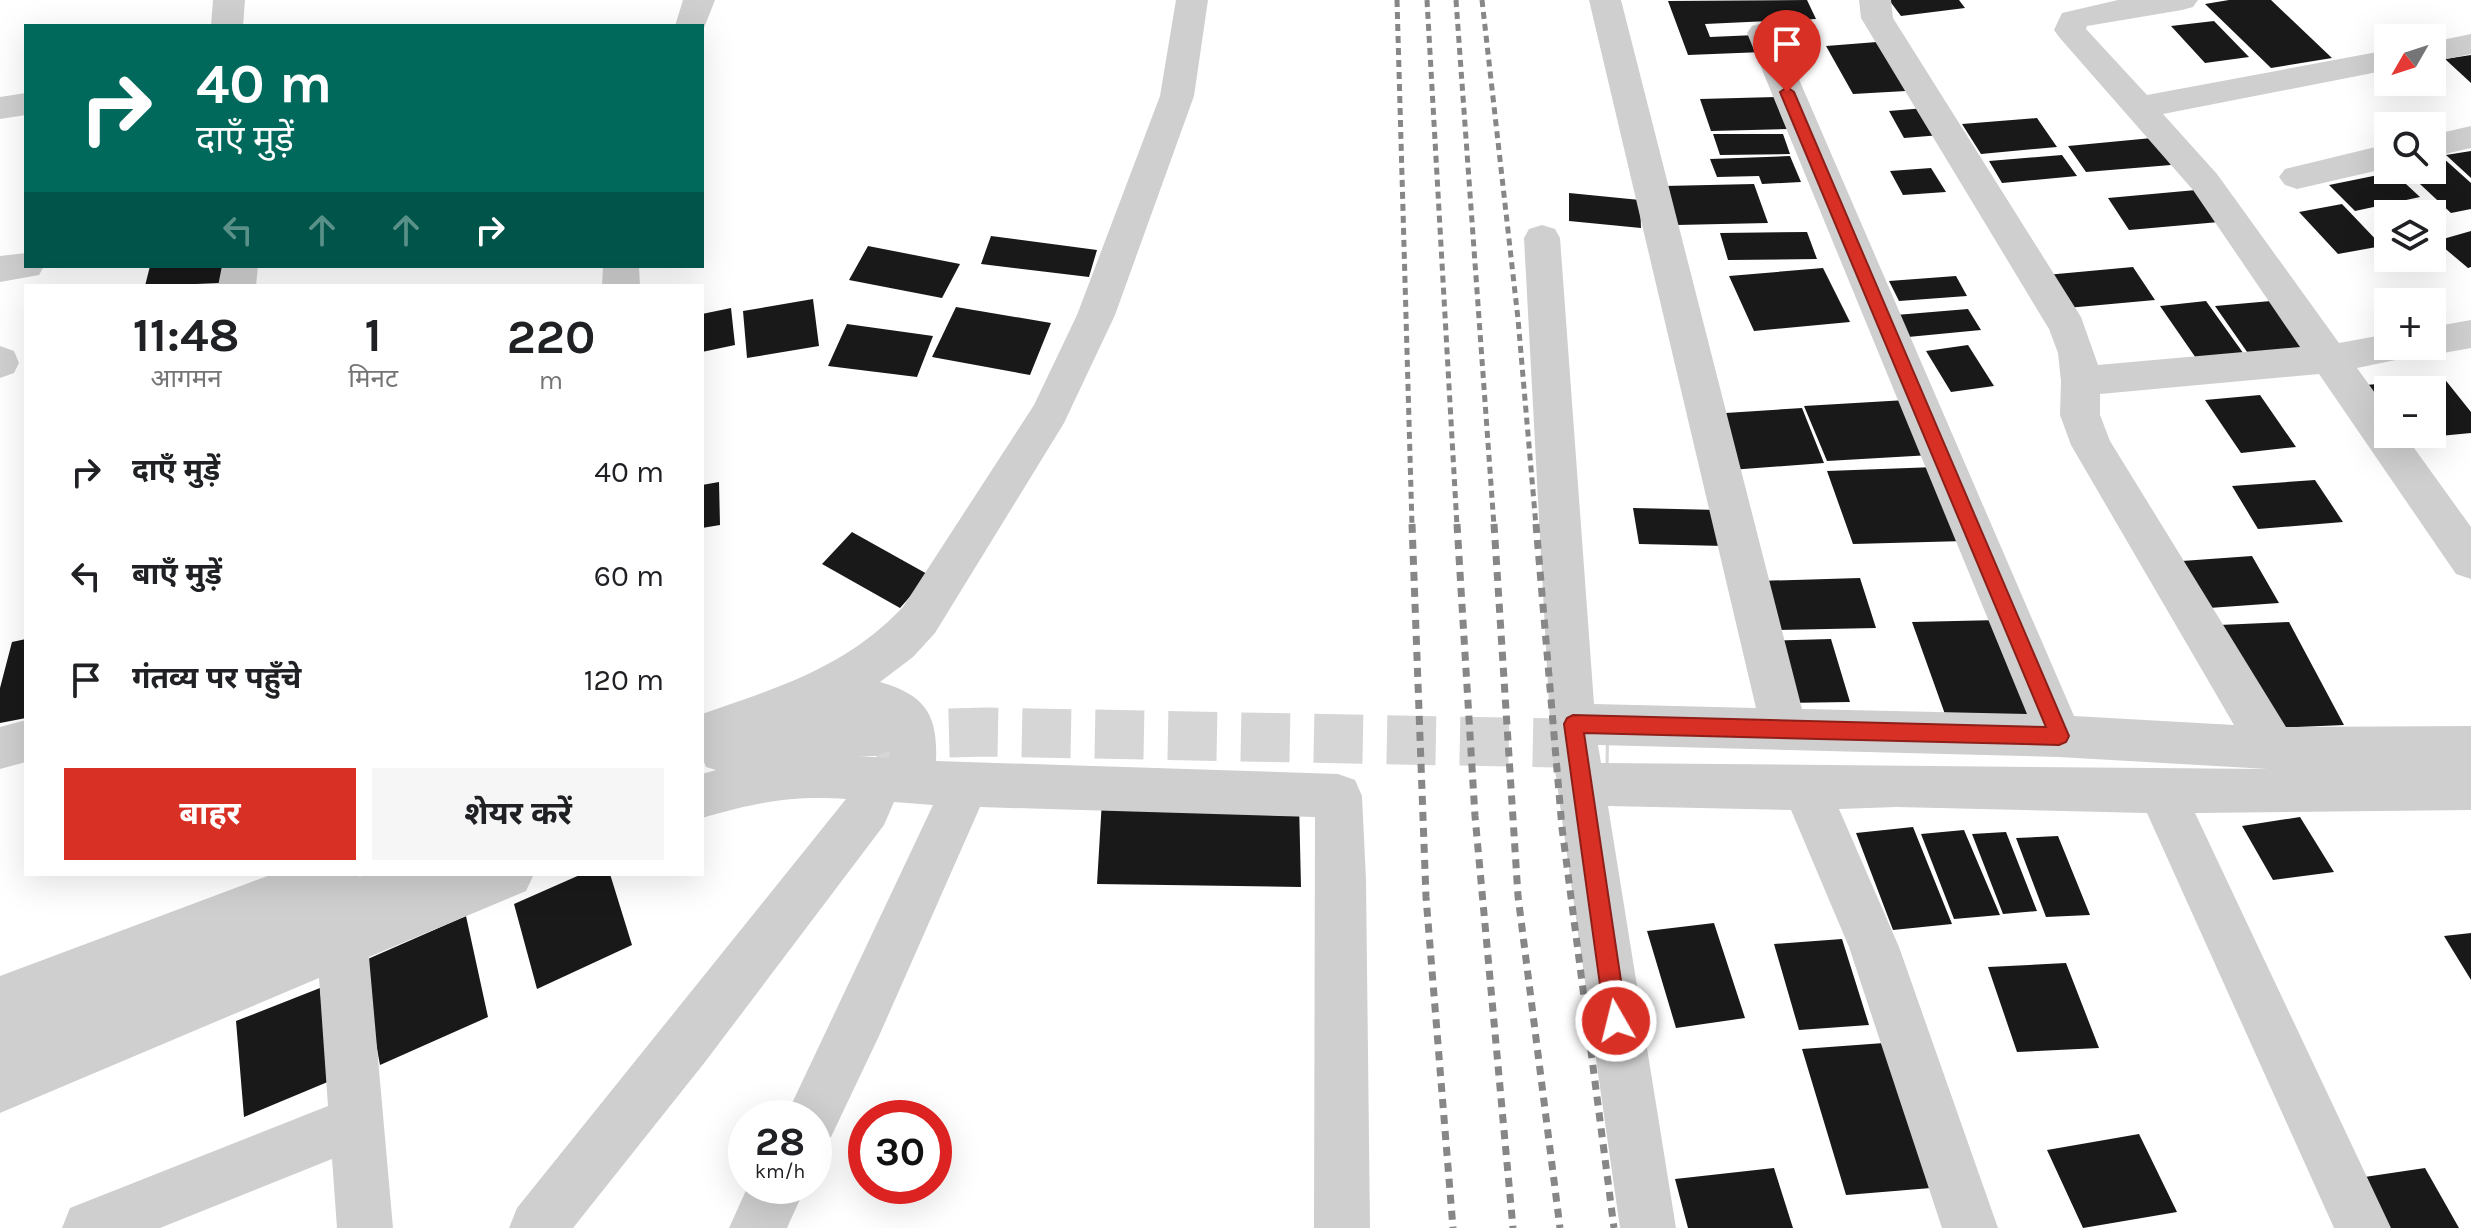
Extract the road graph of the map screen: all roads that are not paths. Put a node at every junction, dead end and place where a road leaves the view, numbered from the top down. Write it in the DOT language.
graph roads {
  1 [pos="229,0"];
  2 [pos="699,0"];
  3 [pos="1192,0"];
  4 [pos="1605,0"];
  5 [pos="1875,0"];
  6 [pos="2182,0"];
  7 [pos="2064,10"];
  8 [pos="227,24"];
  9 [pos="692,24"];
  10 [pos="1763,33"];
  11 [pos="2471,44"];
  12 [pos="2446,49"];
  13 [pos="2374,63"];
  14 [pos="24,104"];
  15 [pos="0,108"];
  16 [pos="2137,108"];
  17 [pos="2471,137"];
  18 [pos="2446,143"];
  19 [pos="2374,159"];
  20 [pos="2297,177"];
  21 [pos="1542,238"];
  22 [pos="24,266"];
  23 [pos="0,269"];
  24 [pos="2471,334"];
  25 [pos="2446,338"];
  26 [pos="2374,351"];
  27 [pos="2329,359"];
  28 [pos="2081,381"];
  29 [pos="2471,561"];
  30 [pos="810,696"];
  31 [pos="1573,724"];
  32 [pos="704,734"];
  33 [pos="2059,736"];
  34 [pos="24,742"];
  35 [pos="2471,747"];
  36 [pos="0,748"];
  37 [pos="2273,748"];
  38 [pos="1791,755"];
  39 [pos="704,760"];
  40 [pos="2471,763"];
  41 [pos="889,766"];
  42 [pos="1580,784"];
  43 [pos="966,785"];
  44 [pos="2471,788"];
  45 [pos="2161,792"];
  46 [pos="704,795"];
  47 [pos="331,876"];
  48 [pos="419,876"];
  49 [pos="504,876"];
  50 [pos="342,943"];
  51 [pos="0,1002"];
  52 [pos="0,1051"];
  53 [pos="0,1086"];
  54 [pos="821,1100"];
  55 [pos="357,1122"];
  56 [pos="769,1204"];
  57 [pos="90,1228"];
  58 [pos="365,1228"];
  59 [pos="537,1228"];
  60 [pos="757,1228"];
  61 [pos="1342,1228"];
  62 [pos="1648,1228"];
  63 [pos="1970,1228"];
  64 [pos="2363,1228"];
  1 -- 8 [label="street"];
  2 -- 9 [label="street"];
  3 -- 30 [label="street"];
  4 -- 38 [label="street"];
  5 -- 28 [label="street"];
  6 -- 7 [label="street"];
  7 -- 16 [label="street"];
  10 -- 33 [label="street"];
  11 -- 12 [label="street"];
  13 -- 16 [label="street"];
  14 -- 15 [label="street"];
  16 -- 27 [label="street"];
  17 -- 18 [label="street"];
  19 -- 20 [label="street"];
  21 -- 31 [label="street"];
  22 -- 23 [label="street"];
  24 -- 25 [label="street"];
  26 -- 27 [label="street"];
  27 -- 28 [label="street"];
  27 -- 29 [label="street"];
  28 -- 37 [label="street"];
  30 -- 32 [label="street"];
  30 -- 41 [label="street"];
  31 -- 38 [label="street"];
  31 -- 42 [label="street"];
  33 -- 37 [label="street"];
  33 -- 38 [label="street"];
  34 -- 36 [label="street"];
  35 -- 37 [label="street"];
  38 -- 40 [label="street"];
  38 -- 42 [label="street"];
  38 -- 45 [label="street"];
  38 -- 63 [label="street"];
  39 -- 41 [label="street"];
  41 -- 43 [label="street"];
  41 -- 46 [label="street"];
  41 -- 59 [label="street"];
  42 -- 62 [label="street"];
  43 -- 54 [label="street"];
  43 -- 61 [label="street"];
  44 -- 45 [label="street"];
  45 -- 64 [label="street"];
  47 -- 51 [label="street"];
  48 -- 52 [label="street"];
  49 -- 50 [label="street"];
  50 -- 53 [label="street"];
  50 -- 55 [label="street"];
  55 -- 57 [label="street"];
  55 -- 58 [label="street"];
  56 -- 60 [label="street"];
}
